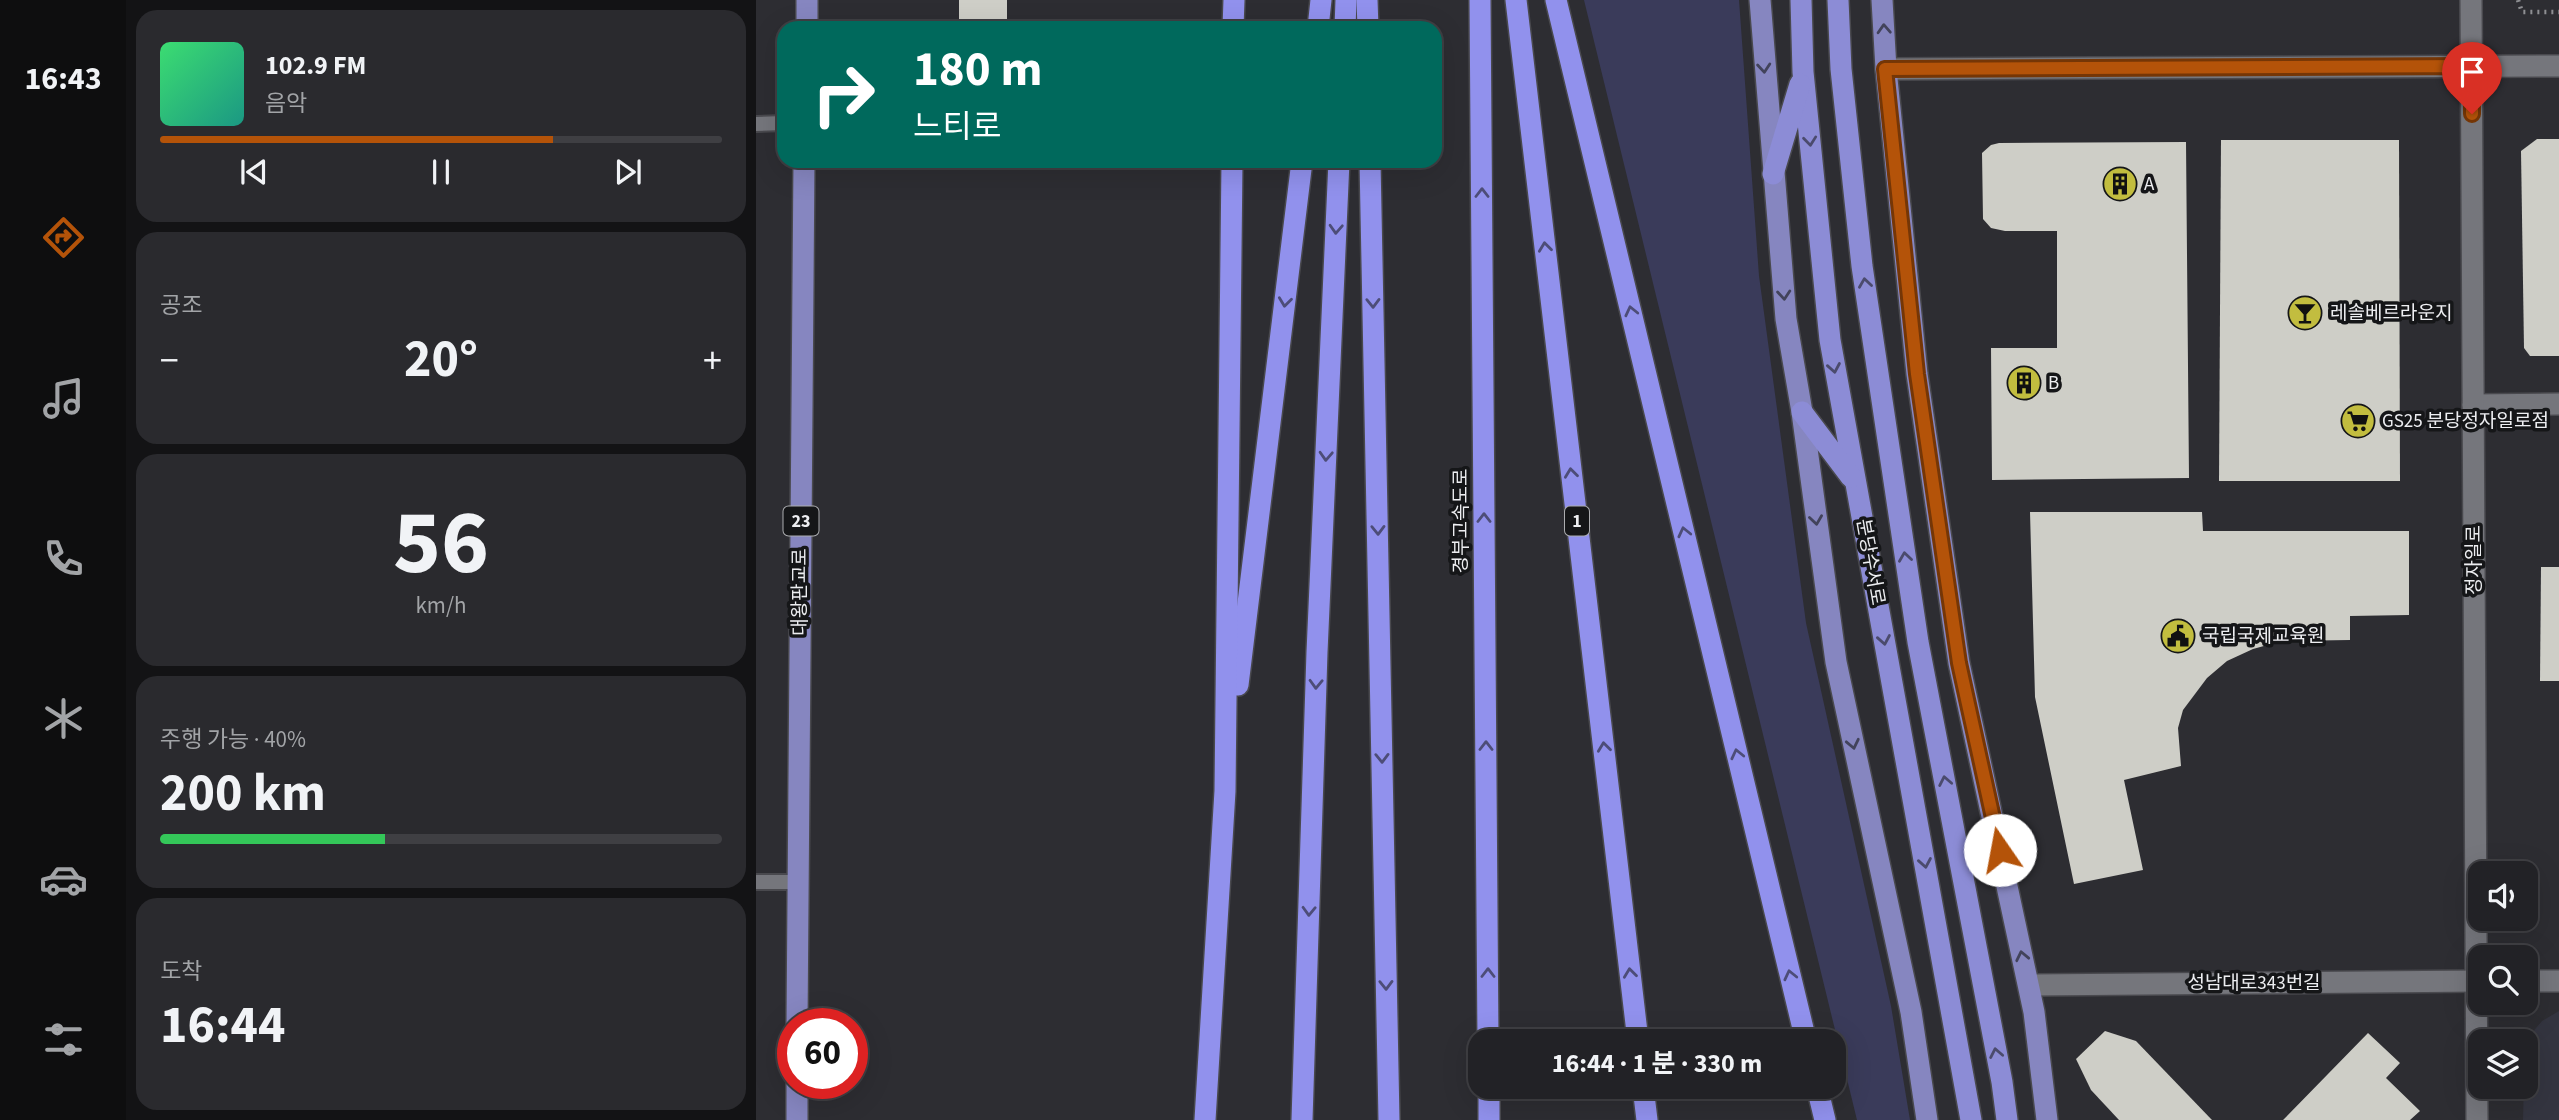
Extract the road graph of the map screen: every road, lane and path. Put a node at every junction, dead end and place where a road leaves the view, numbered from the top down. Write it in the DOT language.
graph roads {
  1 [pos="807,0"];
  2 [pos="1234,0"];
  3 [pos="1321,0"];
  4 [pos="1346,0"];
  5 [pos="1367,0"];
  6 [pos="1480,0"];
  7 [pos="1516,0"];
  8 [pos="1556,0"];
  9 [pos="1760,0"];
  10 [pos="1801,0"];
  11 [pos="1839,0"];
  12 [pos="1882,0"];
  13 [pos="2471,0"];
  14 [pos="2518,0"];
  15 [pos="2559,12"];
  16 [pos="807,21"];
  17 [pos="1233,21"];
  18 [pos="1319,21"];
  19 [pos="1345,21"];
  20 [pos="1368,21"];
  21 [pos="2472,66"];
  22 [pos="2559,66"];
  23 [pos="1885,69"];
  24 [pos="1803,72"];
  25 [pos="777,123"];
  26 [pos="756,124"];
  27 [pos="804,168"];
  28 [pos="1232,168"];
  29 [pos="1301,168"];
  30 [pos="1339,168"];
  31 [pos="1370,168"];
  32 [pos="1773,174"];
  33 [pos="2559,404"];
  34 [pos="2473,405"];
  35 [pos="1802,412"];
  36 [pos="1855,482"];
  37 [pos="1225,791"];
  38 [pos="756,882"];
  39 [pos="799,882"];
  40 [pos="2478,945"];
  41 [pos="2468,981"];
  42 [pos="2538,981"];
  43 [pos="2559,981"];
  44 [pos="2029,985"];
  45 [pos="797,1008"];
  46 [pos="2478,1015"];
  47 [pos="1489,1029"];
  48 [pos="1637,1029"];
  49 [pos="1803,1029"];
  50 [pos="797,1099"];
  51 [pos="1489,1099"];
  52 [pos="1644,1099"];
  53 [pos="1820,1099"];
  54 [pos="797,1120"];
  55 [pos="1205,1120"];
  56 [pos="1302,1120"];
  57 [pos="1389,1120"];
  58 [pos="1489,1120"];
  59 [pos="1647,1120"];
  60 [pos="1825,1120"];
  61 [pos="1927,1120"];
  62 [pos="1971,1120"];
  63 [pos="2007,1120"];
  64 [pos="2047,1120"];
  65 [pos="2477,1120"];
  1 -- 16 [label="main road"];
  2 -- 17 [label="highway"];
  3 -- 18 [label="highway"];
  4 -- 19 [label="highway"];
  5 -- 20 [label="highway"];
  47 -- 6 [label="highway, 경부고속도로, one-way"];
  48 -- 7 [label="highway, 1, one-way"];
  49 -- 8 [label="highway, one-way"];
  9 -- 32 [label="main road, one-way"];
  10 -- 24 [label="highway, 분당수서로"];
  63 -- 11 [label="highway, 분당수서로, one-way"];
  23 -- 12 [label="main road, one-way"];
  13 -- 21 [label="street, 정자일로"];
  14 -- 15 [label="path"];
  21 -- 22 [label="street"];
  21 -- 23 [label="street"];
  21 -- 34 [label="street, 정자일로"];
  44 -- 23 [label="main road, one-way"];
  24 -- 32 [label="highway"];
  24 -- 36 [label="highway, 분당수서로, one-way"];
  25 -- 26 [label="lane"];
  27 -- 39 [label="main road, 대왕판교로 / 23"];
  28 -- 37 [label="highway"];
  29 -- 37 [label="highway, one-way"];
  30 -- 56 [label="highway, one-way"];
  31 -- 57 [label="highway, one-way"];
  32 -- 35 [label="main road, one-way"];
  33 -- 34 [label="street"];
  34 -- 40 [label="street, 정자일로"];
  35 -- 36 [label="highway"];
  35 -- 61 [label="main road, one-way"];
  36 -- 62 [label="highway, 분당수서로, one-way"];
  37 -- 55 [label="highway"];
  38 -- 39 [label="lane"];
  39 -- 45 [label="main road, 대왕판교로 / 23"];
  41 -- 44 [label="street, 성남대로343번길"];
  42 -- 43 [label="street"];
  44 -- 64 [label="main road"];
  46 -- 65 [label="street, 정자일로"];
  50 -- 54 [label="main road"];
  51 -- 58 [label="highway"];
  52 -- 59 [label="highway"];
  53 -- 60 [label="highway"];
}
